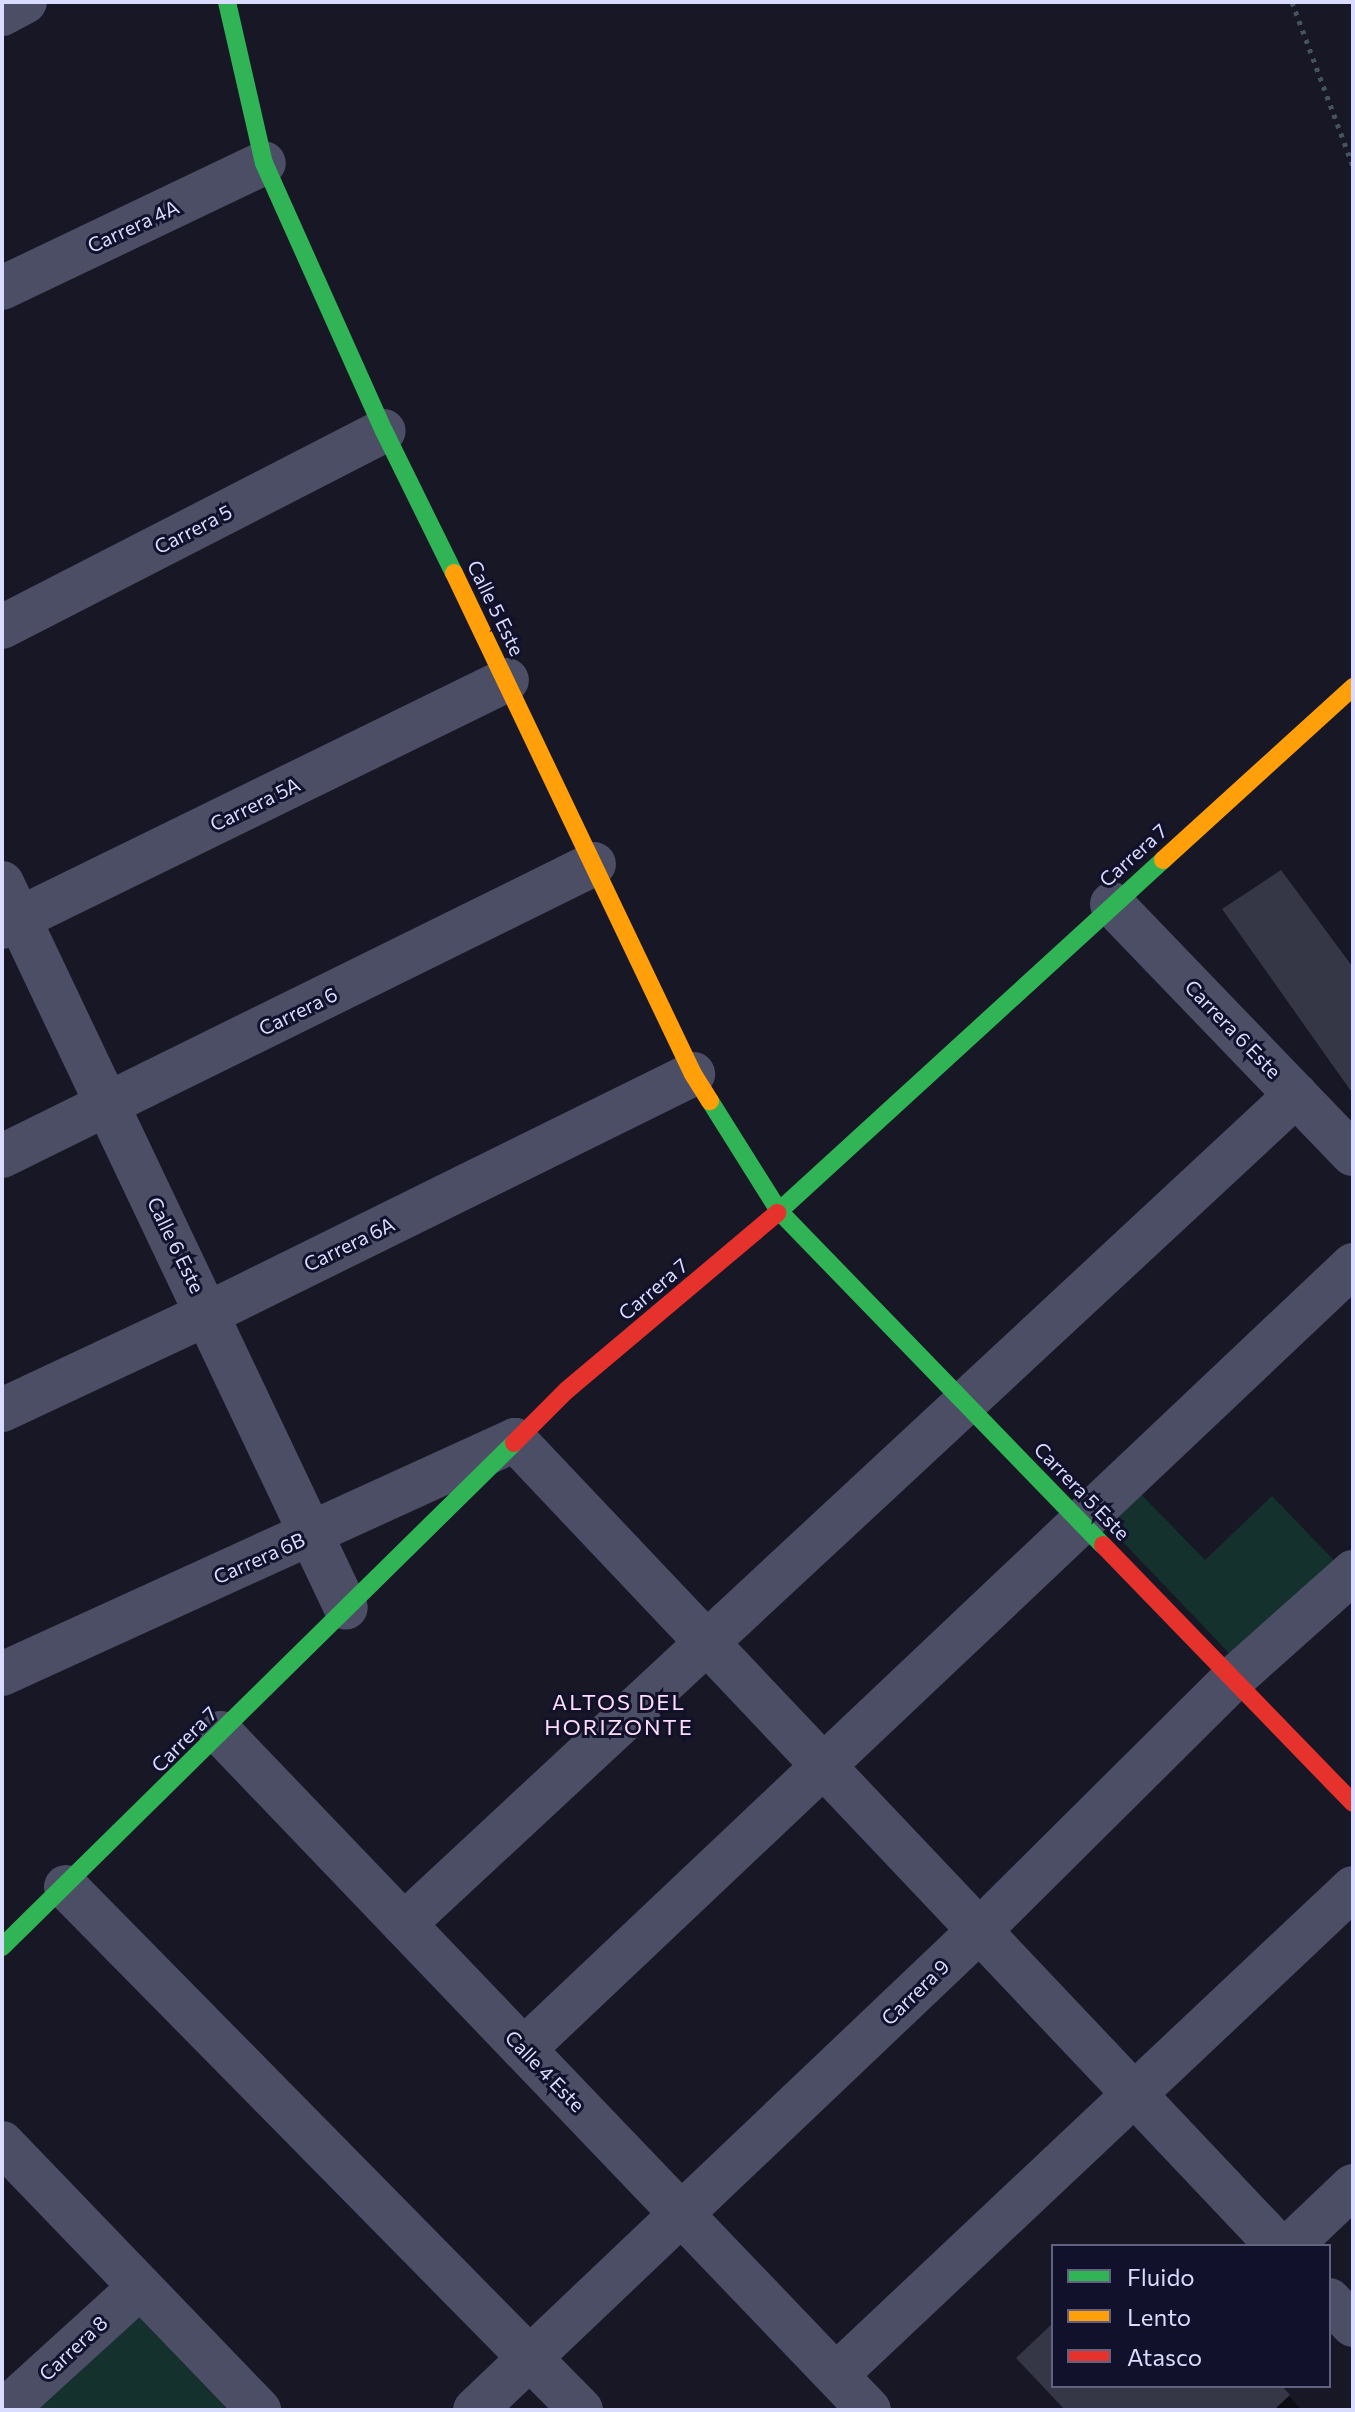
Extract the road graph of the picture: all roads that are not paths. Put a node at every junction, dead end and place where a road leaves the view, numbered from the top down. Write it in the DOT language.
graph roads {
  1 [pos="25,2"];
  2 [pos="227,2"];
  3 [pos="2,14"];
  4 [pos="264,163"];
  5 [pos="2,288"];
  6 [pos="384,431"];
  7 [pos="2,627"];
  8 [pos="507,680"];
  9 [pos="1353,687"];
  10 [pos="594,864"];
  11 [pos="1112,904"];
  12 [pos="8,910"];
  13 [pos="693,1074"];
  14 [pos="1296,1095"];
  15 [pos="109,1105"];
  16 [pos="1353,1154"];
  17 [pos="2,1156"];
  18 [pos="779,1211"];
  19 [pos="1353,1265"];
  20 [pos="209,1313"];
  21 [pos="966,1403"];
  22 [pos="2,1410"];
  23 [pos="515,1440"];
  24 [pos="1081,1522"];
  25 [pos="312,1534"];
  26 [pos="1353,1572"];
  27 [pos="346,1608"];
  28 [pos="707,1643"];
  29 [pos="2,1674"];
  30 [pos="1233,1679"];
  31 [pos="221,1733"];
  32 [pos="824,1766"];
  33 [pos="1353,1803"];
  34 [pos="66,1887"];
  35 [pos="1353,1888"];
  36 [pos="404,1924"];
  37 [pos="980,1930"];
  38 [pos="2,1947"];
  39 [pos="524,2049"];
  40 [pos="1134,2094"];
  41 [pos="2,2143"];
  42 [pos="1353,2186"];
  43 [pos="682,2215"];
  44 [pos="1276,2244"];
  45 [pos="1292,2244"];
  46 [pos="140,2287"];
  47 [pos="1331,2302"];
  48 [pos="1353,2325"];
  49 [pos="529,2359"];
  50 [pos="836,2375"];
  51 [pos="5,2410"];
  52 [pos="259,2410"];
  53 [pos="475,2410"];
  54 [pos="581,2410"];
  55 [pos="869,2410"];
  1 -- 3 [label="street"];
  2 -- 4 [label="street, Calle 5 Este"];
  4 -- 5 [label="street, Carrera 4A"];
  4 -- 6 [label="street, Calle 5 Este"];
  6 -- 7 [label="street, Carrera 5"];
  6 -- 8 [label="street, Calle 5 Este"];
  8 -- 10 [label="street, Calle 5 Este"];
  8 -- 12 [label="street, Carrera 5A"];
  9 -- 11 [label="street, Carrera 7"];
  10 -- 13 [label="street, Calle 5 Este"];
  10 -- 15 [label="street, Carrera 6"];
  11 -- 14 [label="street, Carrera 6 Este"];
  11 -- 18 [label="street, Carrera 7"];
  12 -- 15 [label="street, Calle 6 Este"];
  13 -- 18 [label="street, Calle 5 Este"];
  13 -- 20 [label="street, Carrera 6A"];
  14 -- 16 [label="street, Carrera 6 Este"];
  14 -- 21 [label="street"];
  15 -- 17 [label="street, Carrera 6"];
  15 -- 20 [label="street, Calle 6 Este"];
  18 -- 21 [label="street, Carrera 5 Este"];
  18 -- 23 [label="street, Carrera 7"];
  19 -- 24 [label="street"];
  20 -- 22 [label="street, Carrera 6A"];
  20 -- 25 [label="street, Calle 6 Este"];
  21 -- 24 [label="street, Carrera 5 Este"];
  21 -- 28 [label="street"];
  23 -- 25 [label="street, Carrera 6B"];
  23 -- 27 [label="street, Carrera 7"];
  23 -- 28 [label="street"];
  24 -- 30 [label="street, Carrera 5 Este"];
  24 -- 32 [label="street"];
  25 -- 27 [label="street, Calle 6 Este"];
  25 -- 29 [label="street, Carrera 6B"];
  26 -- 30 [label="street, Carrera 9"];
  27 -- 31 [label="street, Carrera 7"];
  28 -- 32 [label="street"];
  28 -- 36 [label="street"];
  30 -- 33 [label="street, Carrera 5 Este"];
  30 -- 37 [label="street, Carrera 9"];
  31 -- 34 [label="street, Carrera 7"];
  31 -- 36 [label="street, Calle 4 Este"];
  32 -- 37 [label="street"];
  32 -- 39 [label="street"];
  34 -- 38 [label="street, Carrera 7"];
  34 -- 49 [label="street"];
  35 -- 40 [label="street"];
  36 -- 39 [label="street, Calle 4 Este"];
  37 -- 40 [label="street"];
  37 -- 43 [label="street, Carrera 9"];
  39 -- 43 [label="street, Calle 4 Este"];
  40 -- 44 [label="street"];
  40 -- 50 [label="street"];
  41 -- 46 [label="street"];
  42 -- 45 [label="street"];
  43 -- 49 [label="street, Carrera 9"];
  43 -- 50 [label="street, Calle 4 Este"];
  46 -- 51 [label="street, Carrera 8"];
  46 -- 52 [label="street"];
  47 -- 48 [label="street"];
  49 -- 53 [label="street, Carrera 9"];
  49 -- 54 [label="street"];
  50 -- 55 [label="street, Calle 4 Este"];
}
